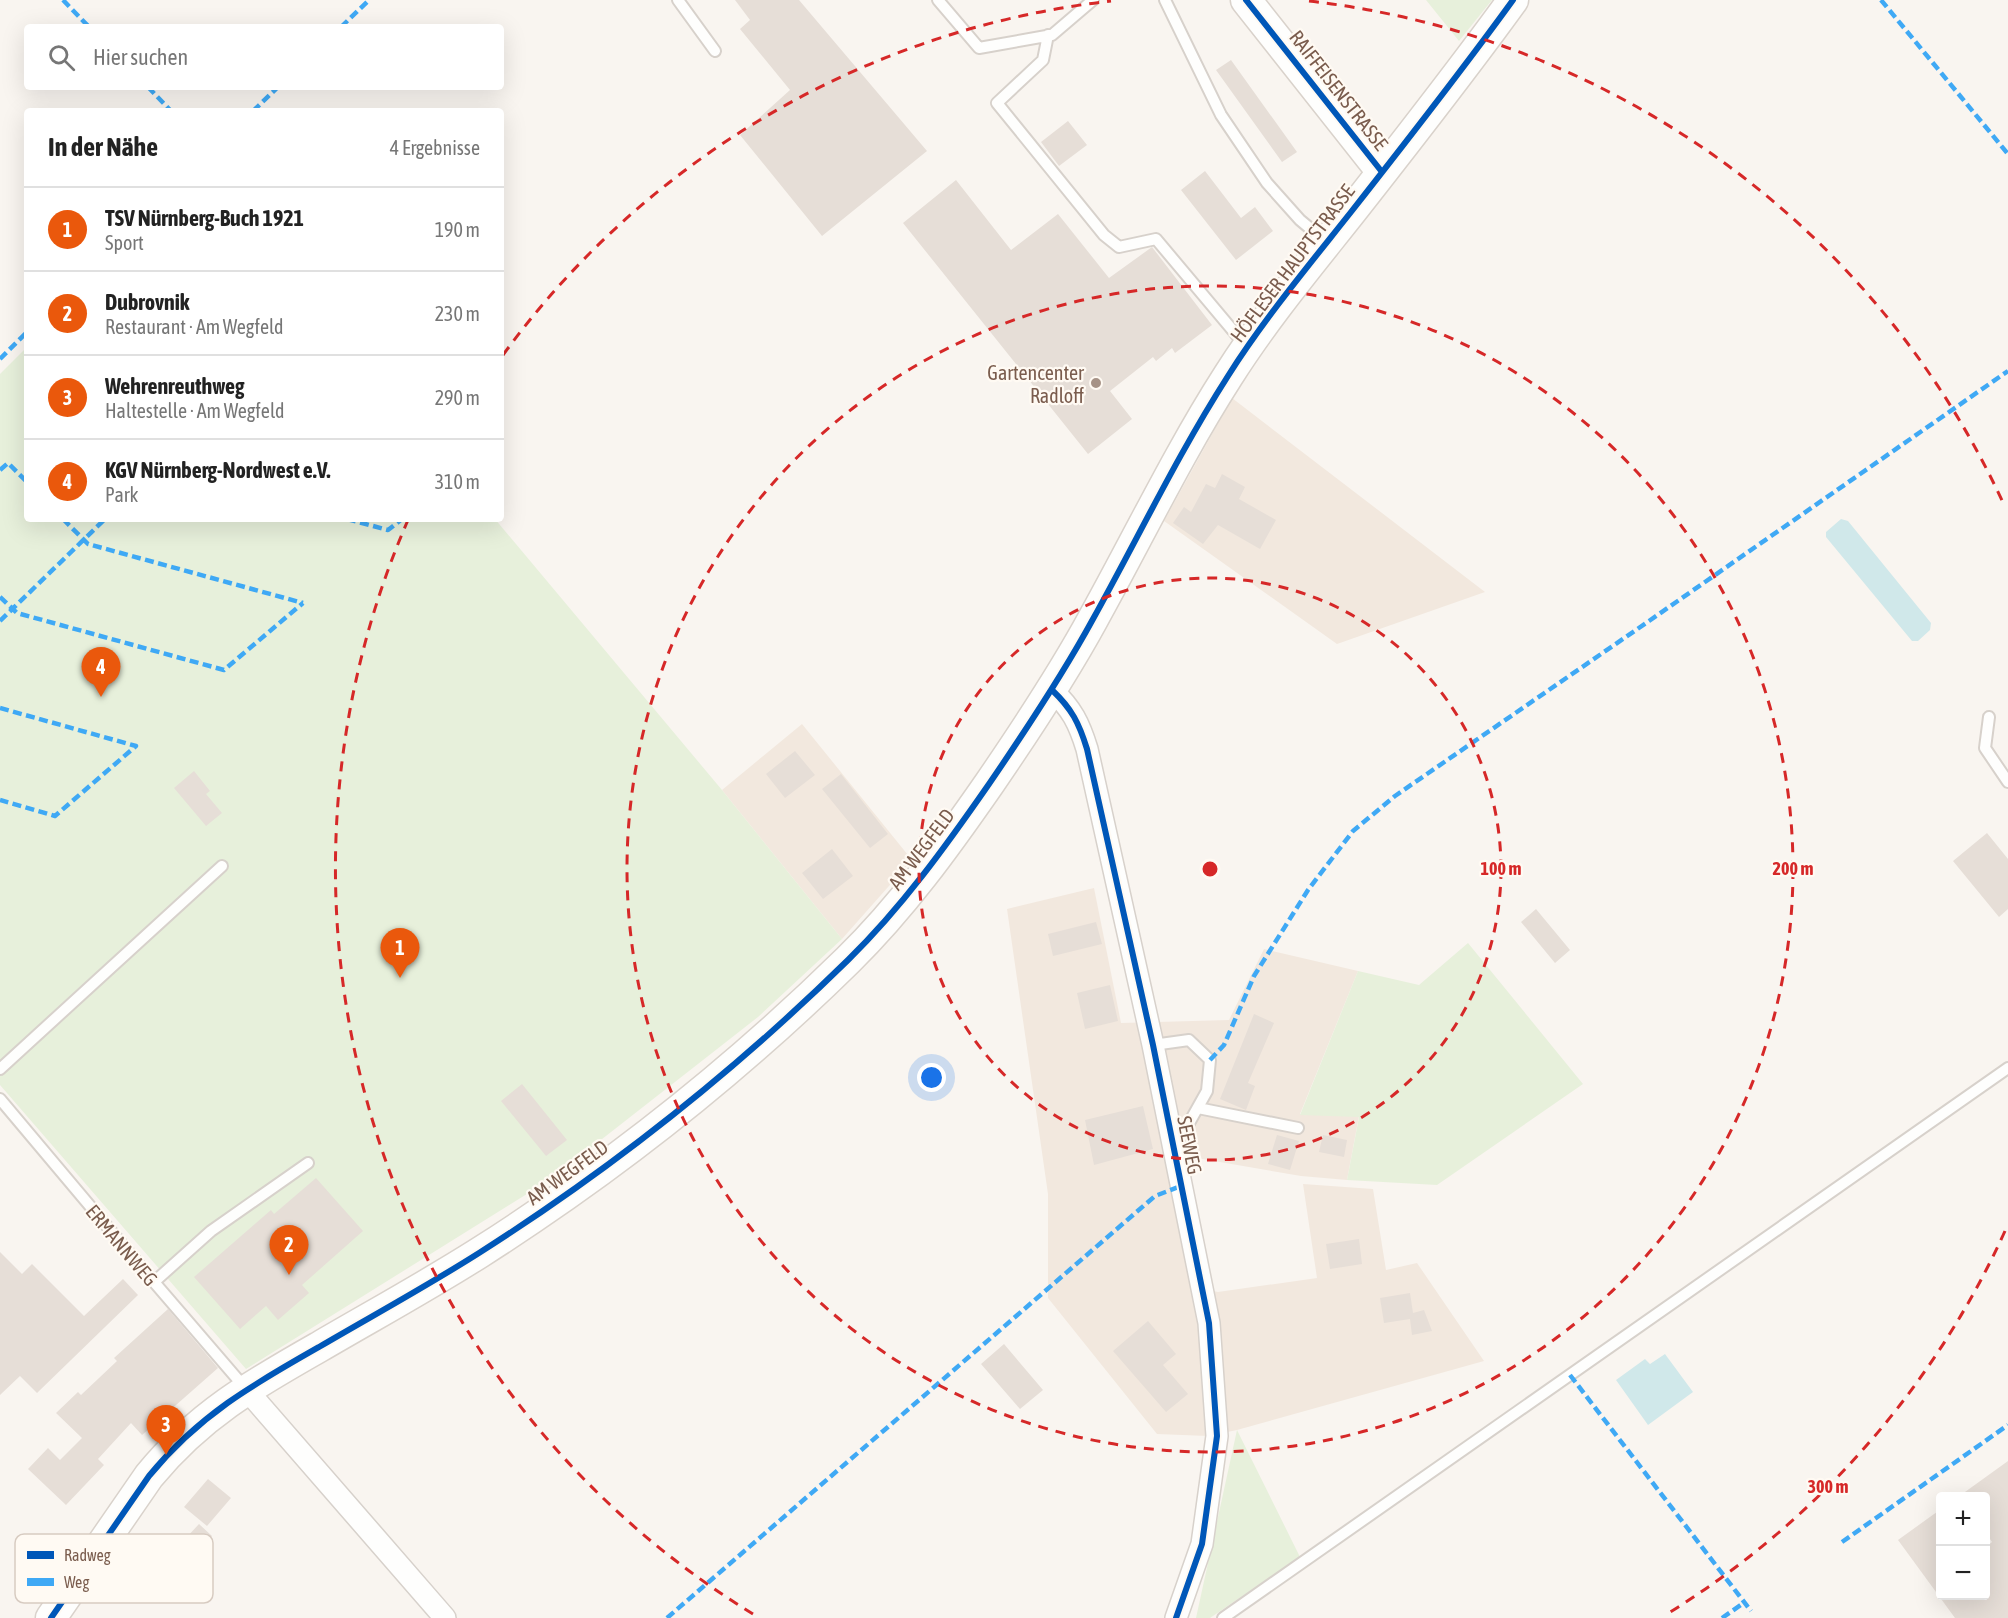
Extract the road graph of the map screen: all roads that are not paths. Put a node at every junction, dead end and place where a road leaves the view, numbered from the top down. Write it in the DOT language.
graph roads {
  1 [pos="678,0"];
  2 [pos="938,0"];
  3 [pos="1093,0"];
  4 [pos="1165,0"];
  5 [pos="1246,0"];
  6 [pos="1514,0"];
  7 [pos="1048,35"];
  8 [pos="715,51"];
  9 [pos="1382,172"];
  10 [pos="1327,242"];
  11 [pos="1247,348"];
  12 [pos="1052,690"];
  13 [pos="1989,717"];
  14 [pos="2008,782"];
  15 [pos="222,866"];
  16 [pos="1153,1045"];
  17 [pos="2008,1068"];
  18 [pos="0,1069"];
  19 [pos="0,1099"];
  20 [pos="1198,1108"];
  21 [pos="1298,1128"];
  22 [pos="1175,1149"];
  23 [pos="308,1163"];
  24 [pos="154,1282"];
  25 [pos="246,1389"];
  26 [pos="108,1534"];
  27 [pos="61,1603"];
  28 [pos="51,1618"];
  29 [pos="446,1618"];
  30 [pos="1176,1618"];
  31 [pos="1223,1618"];
  1 -- 8 [label="lane"];
  2 -- 7 [label="lane"];
  3 -- 7 [label="lane"];
  4 -- 10 [label="lane"];
  5 -- 9 [label="street, RAIFFEISENSTRASSE"];
  6 -- 9 [label="street, HÖFLESER HAUPTSTRASSE"];
  7 -- 11 [label="lane"];
  9 -- 10 [label="street, HÖFLESER HAUPTSTRASSE"];
  10 -- 11 [label="street, HÖFLESER HAUPTSTRASSE"];
  11 -- 12 [label="street, HÖFLESER HAUPTSTRASSE"];
  12 -- 16 [label="street, SEEWEG"];
  12 -- 25 [label="street, AM WEGFELD"];
  13 -- 14 [label="lane"];
  15 -- 18 [label="lane"];
  16 -- 20 [label="lane"];
  16 -- 22 [label="street, SEEWEG"];
  17 -- 31 [label="lane"];
  19 -- 24 [label="lane, ERMANNWEG"];
  20 -- 21 [label="lane"];
  20 -- 22 [label="lane"];
  22 -- 30 [label="street, SEEWEG"];
  23 -- 24 [label="lane"];
  24 -- 25 [label="lane, ERMANNWEG"];
  25 -- 26 [label="street, AM WEGFELD"];
  25 -- 29 [label="street"];
  27 -- 28 [label="street, AM WEGFELD"];
}
